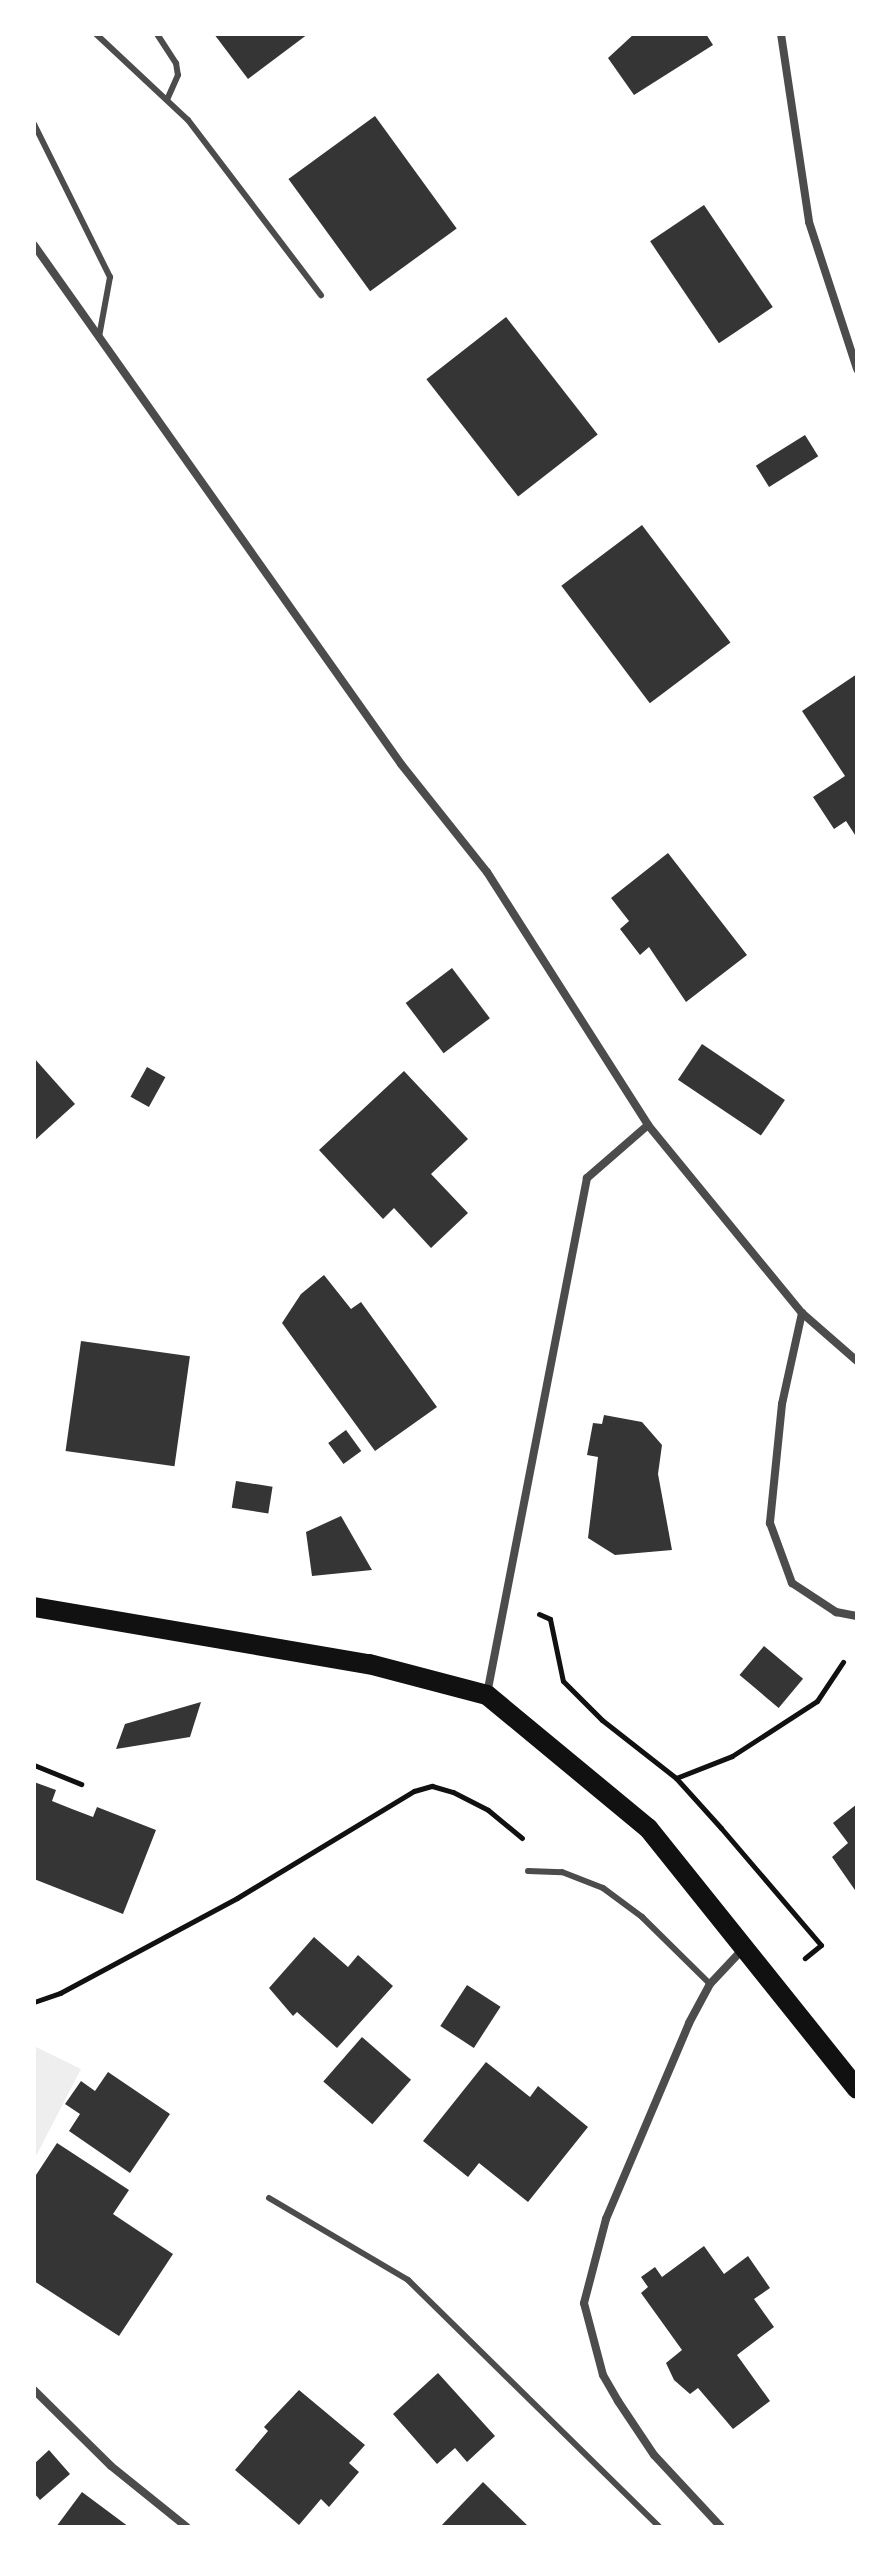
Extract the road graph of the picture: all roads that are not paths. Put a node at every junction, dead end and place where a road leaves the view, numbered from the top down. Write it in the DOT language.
graph roads {
  1 [pos="96,34"];
  2 [pos="157,34"];
  3 [pos="781,34"];
  4 [pos="167,100"];
  5 [pos="34,124"];
  6 [pos="34,245"];
  7 [pos="321,295"];
  8 [pos="99,337"];
  9 [pos="857,369"];
  10 [pos="648,1125"];
  11 [pos="802,1313"];
  12 [pos="857,1361"];
  13 [pos="34,1607"];
  14 [pos="857,1616"];
  15 [pos="487,1695"];
  16 [pos="528,1871"];
  17 [pos="745,1946"];
  18 [pos="710,1984"];
  19 [pos="857,2089"];
  20 [pos="269,2198"];
  21 [pos="34,2390"];
  22 [pos="187,2527"];
  23 [pos="659,2527"];
  24 [pos="721,2527"];
  1 -- 4 [label="lane"];
  2 -- 4 [label="lane"];
  3 -- 9 [label="street"];
  4 -- 7 [label="lane"];
  5 -- 8 [label="lane"];
  6 -- 8 [label="street"];
  8 -- 10 [label="street"];
  10 -- 11 [label="street"];
  10 -- 15 [label="street"];
  11 -- 12 [label="street"];
  11 -- 14 [label="street"];
  13 -- 15 [label="main road"];
  15 -- 17 [label="main road"];
  16 -- 18 [label="lane"];
  17 -- 18 [label="street"];
  17 -- 19 [label="main road"];
  18 -- 24 [label="street"];
  20 -- 23 [label="lane"];
  21 -- 22 [label="street"];
}
